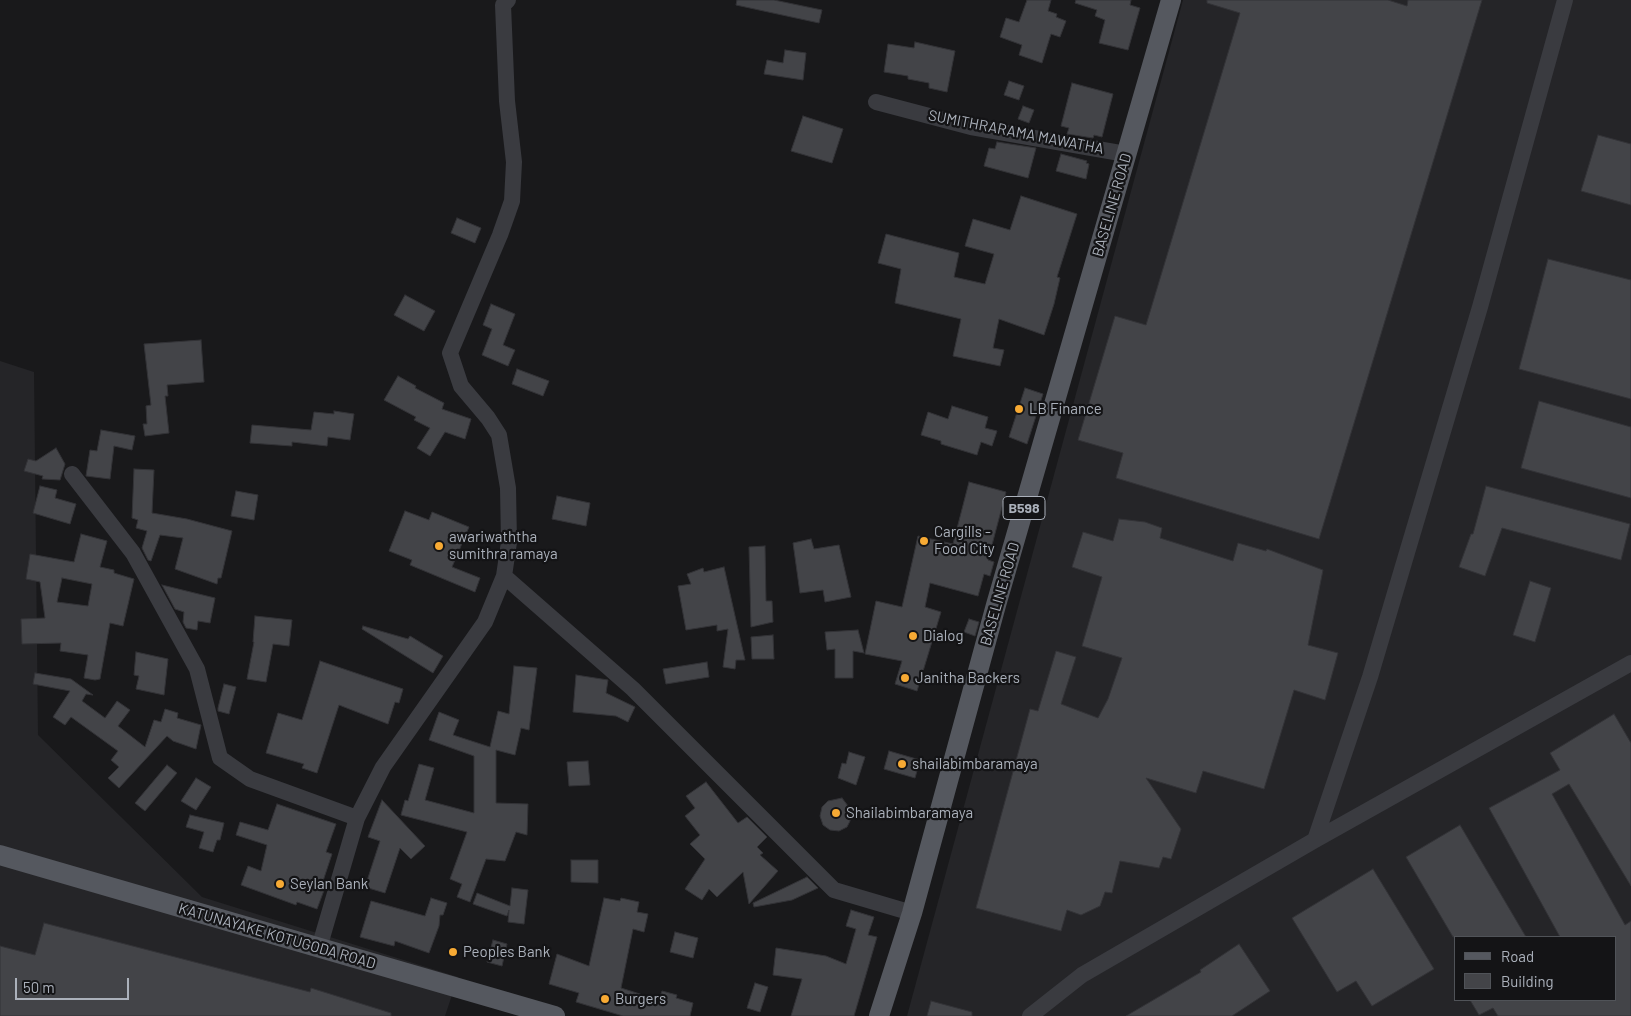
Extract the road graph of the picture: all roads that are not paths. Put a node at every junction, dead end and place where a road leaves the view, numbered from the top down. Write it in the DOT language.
graph roads {
  1 [pos="508,0"];
  2 [pos="1171,0"];
  3 [pos="1565,0"];
  4 [pos="876,102"];
  5 [pos="1126,154"];
  6 [pos="72,474"];
  7 [pos="504,576"];
  8 [pos="1631,663"];
  9 [pos="357,818"];
  10 [pos="1315,840"];
  11 [pos="0,855"];
  12 [pos="912,913"];
  13 [pos="319,948"];
  14 [pos="555,1016"];
  15 [pos="879,1016"];
  16 [pos="1030,1016"];
  1 -- 7 [label="street"];
  2 -- 5 [label="main road, BASELINE ROAD / B598"];
  3 -- 10 [label="street"];
  4 -- 5 [label="street, SUMITHRARAMA MAWATHA"];
  5 -- 12 [label="main road, BASELINE ROAD / B598"];
  6 -- 9 [label="street"];
  7 -- 9 [label="street"];
  7 -- 12 [label="street"];
  8 -- 10 [label="street"];
  9 -- 13 [label="street"];
  10 -- 16 [label="street"];
  11 -- 13 [label="main road, KATUNAYAKE KOTUGODA ROAD"];
  12 -- 15 [label="main road, BASELINE ROAD / B598"];
  13 -- 14 [label="main road, KATUNAYAKE KOTUGODA ROAD"];
}
